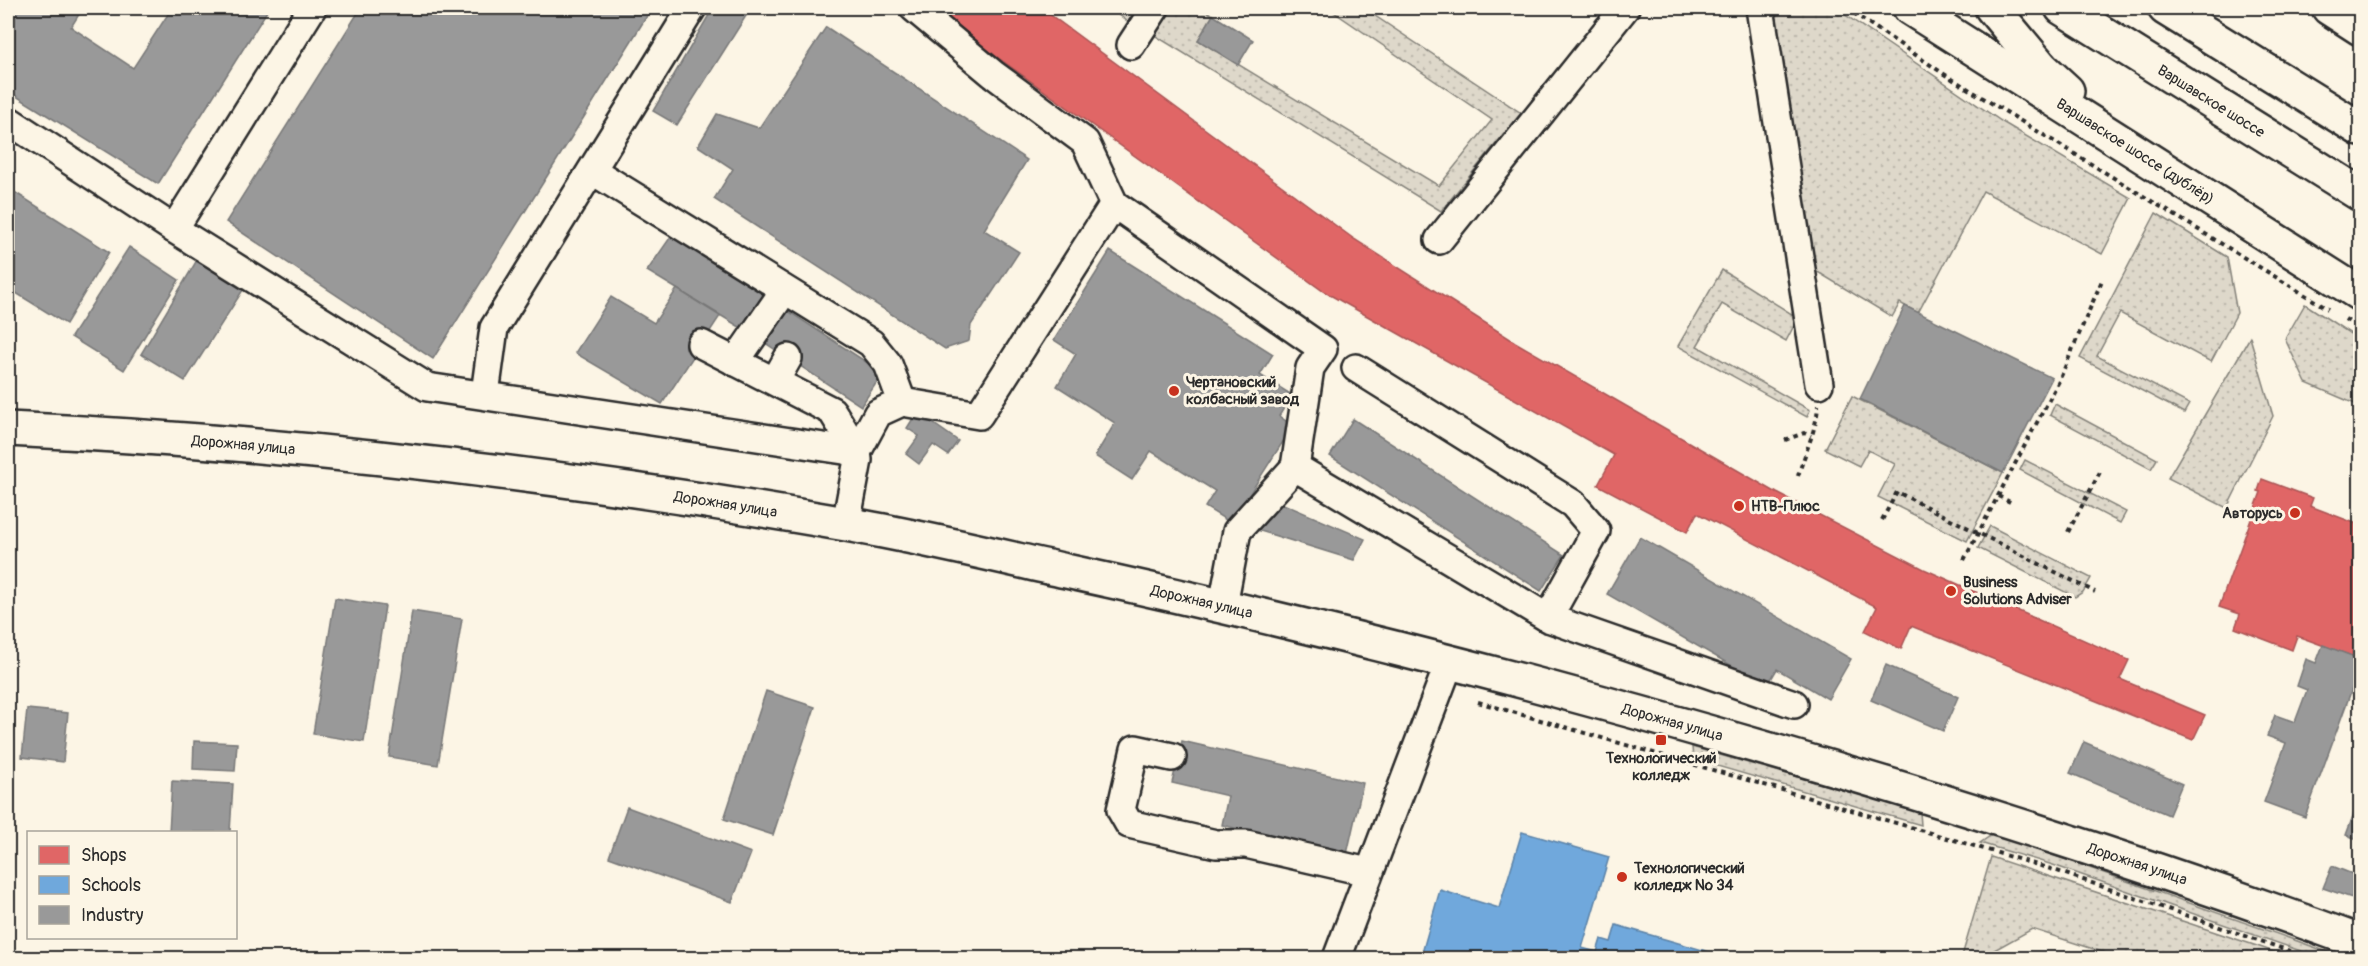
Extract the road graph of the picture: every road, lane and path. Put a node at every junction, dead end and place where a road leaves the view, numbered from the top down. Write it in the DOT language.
graph roads {
  1 [pos="312,8"];
  2 [pos="692,8"];
  3 [pos="914,8"];
  4 [pos="1155,8"];
  5 [pos="1625,8"];
  6 [pos="1760,8"];
  7 [pos="1846,8"];
  8 [pos="1910,8"];
  9 [pos="1992,8"];
  10 [pos="2062,8"];
  11 [pos="2165,8"];
  12 [pos="2329,8"];
  13 [pos="2361,28"];
  14 [pos="1131,45"];
  15 [pos="8,120"];
  16 [pos="2361,129"];
  17 [pos="2164,167"];
  18 [pos="593,171"];
  19 [pos="2361,194"];
  20 [pos="1114,204"];
  21 [pos="174,229"];
  22 [pos="1439,240"];
  23 [pos="2103,278"];
  24 [pos="784,291"];
  25 [pos="2351,305"];
  26 [pos="2331,311"];
  27 [pos="2361,329"];
  28 [pos="701,344"];
  29 [pos="788,358"];
  30 [pos="735,362"];
  31 [pos="1356,368"];
  32 [pos="775,381"];
  33 [pos="1819,384"];
  34 [pos="485,394"];
  35 [pos="902,402"];
  36 [pos="1817,423"];
  37 [pos="8,429"];
  38 [pos="1811,436"];
  39 [pos="1785,440"];
  40 [pos="857,452"];
  41 [pos="1295,467"];
  42 [pos="2100,472"];
  43 [pos="1798,476"];
  44 [pos="1998,496"];
  45 [pos="2012,503"];
  46 [pos="1882,520"];
  47 [pos="846,524"];
  48 [pos="2068,532"];
  49 [pos="1978,533"];
  50 [pos="1964,560"];
  51 [pos="2095,592"];
  52 [pos="1223,605"];
  53 [pos="1548,618"];
  54 [pos="1450,661"];
  55 [pos="1478,702"];
  56 [pos="1794,704"];
  57 [pos="1172,757"];
  58 [pos="1368,872"];
  59 [pos="2361,942"];
  60 [pos="1337,958"];
  61 [pos="2310,958"];
  1 -- 21 [label="lane"];
  2 -- 18 [label="lane"];
  3 -- 20 [label="lane"];
  4 -- 14 [label="lane"];
  5 -- 22 [label="lane"];
  6 -- 33 [label="lane"];
  7 -- 26 [label="path"];
  8 -- 17 [label="main road, Варшавское шоссе (дублёр)"];
  9 -- 17 [label="main road"];
  10 -- 19 [label="main road, Варшавское шоссе"];
  11 -- 16 [label="main road"];
  12 -- 13 [label="main road"];
  15 -- 21 [label="lane"];
  17 -- 25 [label="main road, Варшавское шоссе (дублёр)"];
  18 -- 24 [label="lane"];
  18 -- 34 [label="lane"];
  20 -- 35 [label="lane"];
  20 -- 41 [label="lane"];
  21 -- 34 [label="lane"];
  23 -- 44 [label="path"];
  24 -- 30 [label="lane"];
  24 -- 35 [label="lane"];
  25 -- 27 [label="path"];
  28 -- 30 [label="lane"];
  29 -- 32 [label="lane"];
  30 -- 32 [label="lane"];
  31 -- 53 [label="lane"];
  32 -- 40 [label="lane"];
  34 -- 40 [label="lane"];
  35 -- 40 [label="lane"];
  36 -- 38 [label="path"];
  37 -- 47 [label="main road, Дорожная улица"];
  38 -- 39 [label="path"];
  38 -- 43 [label="path"];
  40 -- 47 [label="lane"];
  41 -- 52 [label="lane"];
  41 -- 53 [label="lane"];
  42 -- 48 [label="path"];
  44 -- 45 [label="path"];
  44 -- 49 [label="path"];
  46 -- 49 [label="path"];
  47 -- 52 [label="main road, Дорожная улица"];
  49 -- 50 [label="path"];
  49 -- 51 [label="path"];
  52 -- 54 [label="main road, Дорожная улица"];
  53 -- 56 [label="lane"];
  54 -- 58 [label="lane"];
  54 -- 59 [label="main road, Дорожная улица"];
  55 -- 61 [label="path"];
  57 -- 58 [label="lane"];
  58 -- 60 [label="lane"];
}
